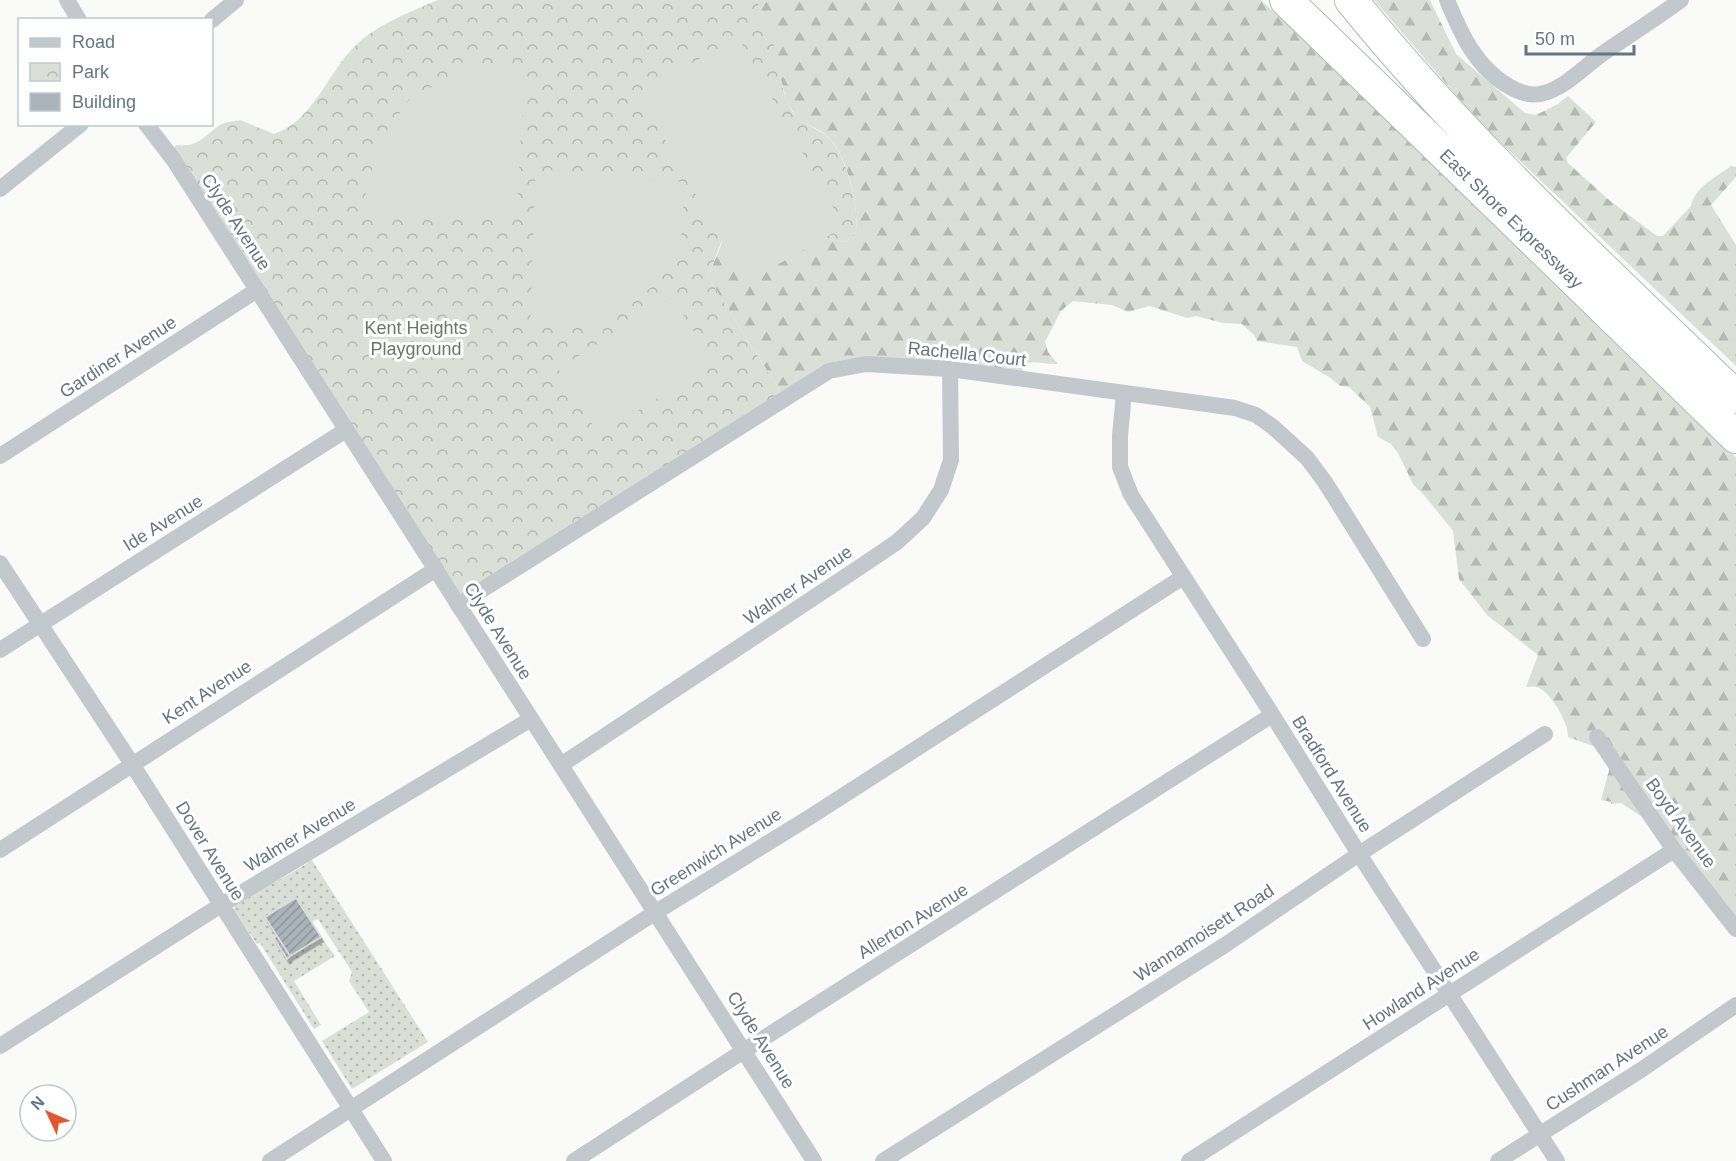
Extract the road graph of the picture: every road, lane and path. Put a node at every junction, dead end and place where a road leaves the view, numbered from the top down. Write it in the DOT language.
graph roads {
  1 [pos="67,0"];
  2 [pos="236,0"];
  3 [pos="1286,0"];
  4 [pos="1351,0"];
  5 [pos="1447,0"];
  6 [pos="1681,0"];
  7 [pos="78,18"];
  8 [pos="213,19"];
  9 [pos="79,126"];
  10 [pos="148,126"];
  11 [pos="0,189"];
  12 [pos="257,290"];
  13 [pos="950,369"];
  14 [pos="1124,393"];
  15 [pos="1736,397"];
  16 [pos="346,430"];
  17 [pos="1736,437"];
  18 [pos="0,456"];
  19 [pos="0,563"];
  20 [pos="436,569"];
  21 [pos="1183,577"];
  22 [pos="458,605"];
  23 [pos="40,624"];
  24 [pos="1423,639"];
  25 [pos="0,650"];
  26 [pos="1272,715"];
  27 [pos="531,719"];
  28 [pos="1545,734"];
  29 [pos="1597,737"];
  30 [pos="132,764"];
  31 [pos="561,765"];
  32 [pos="0,850"];
  33 [pos="1674,850"];
  34 [pos="1359,854"];
  35 [pos="221,905"];
  36 [pos="656,912"];
  37 [pos="1736,929"];
  38 [pos="1449,994"];
  39 [pos="1736,1005"];
  40 [pos="0,1046"];
  41 [pos="745,1050"];
  42 [pos="350,1110"];
  43 [pos="1540,1134"];
  44 [pos="270,1161"];
  45 [pos="384,1161"];
  46 [pos="574,1161"];
  47 [pos="814,1161"];
  48 [pos="883,1161"];
  49 [pos="1189,1161"];
  50 [pos="1498,1161"];
  51 [pos="1557,1161"];
  1 -- 7 [label="street"];
  2 -- 8 [label="street"];
  3 -- 17 [label="highway, East Shore Expressway"];
  4 -- 15 [label="highway, East Shore Expressway"];
  5 -- 6 [label="street"];
  9 -- 11 [label="street"];
  10 -- 12 [label="street, Clyde Avenue"];
  12 -- 16 [label="street, Clyde Avenue"];
  12 -- 18 [label="street, Gardiner Avenue"];
  13 -- 14 [label="street, Rachella Court"];
  13 -- 22 [label="street, Rachella Court"];
  13 -- 31 [label="street, Walmer Avenue"];
  14 -- 21 [label="street, Bradford Avenue"];
  14 -- 24 [label="street, Rachella Court"];
  16 -- 20 [label="street, Clyde Avenue"];
  16 -- 23 [label="street, Ide Avenue"];
  19 -- 23 [label="street, Dover Avenue"];
  20 -- 22 [label="street, Clyde Avenue"];
  20 -- 30 [label="street, Kent Avenue"];
  21 -- 26 [label="street, Bradford Avenue"];
  21 -- 36 [label="street, Greenwich Avenue"];
  22 -- 27 [label="street, Clyde Avenue"];
  23 -- 25 [label="street, Ide Avenue"];
  23 -- 30 [label="street, Dover Avenue"];
  26 -- 34 [label="street, Bradford Avenue"];
  26 -- 41 [label="street, Allerton Avenue"];
  27 -- 31 [label="street, Clyde Avenue"];
  27 -- 35 [label="street, Walmer Avenue"];
  28 -- 34 [label="street, Wannamoisett Road"];
  29 -- 33 [label="street, Boyd Avenue"];
  30 -- 32 [label="street, Kent Avenue"];
  30 -- 35 [label="street, Dover Avenue"];
  31 -- 36 [label="street, Clyde Avenue"];
  33 -- 37 [label="street, Boyd Avenue"];
  33 -- 38 [label="street, Howland Avenue"];
  34 -- 38 [label="street, Bradford Avenue"];
  34 -- 48 [label="street, Wannamoisett Road"];
  35 -- 40 [label="street, Walmer Avenue"];
  35 -- 42 [label="street, Dover Avenue"];
  36 -- 41 [label="street, Clyde Avenue"];
  36 -- 42 [label="street, Greenwich Avenue"];
  38 -- 43 [label="street, Bradford Avenue"];
  38 -- 49 [label="street, Howland Avenue"];
  39 -- 43 [label="street, Cushman Avenue"];
  41 -- 46 [label="street, Allerton Avenue"];
  41 -- 47 [label="street, Clyde Avenue"];
  42 -- 44 [label="street, Greenwich Avenue"];
  42 -- 45 [label="street, Dover Avenue"];
  43 -- 50 [label="street, Cushman Avenue"];
  43 -- 51 [label="street, Bradford Avenue"];
}
